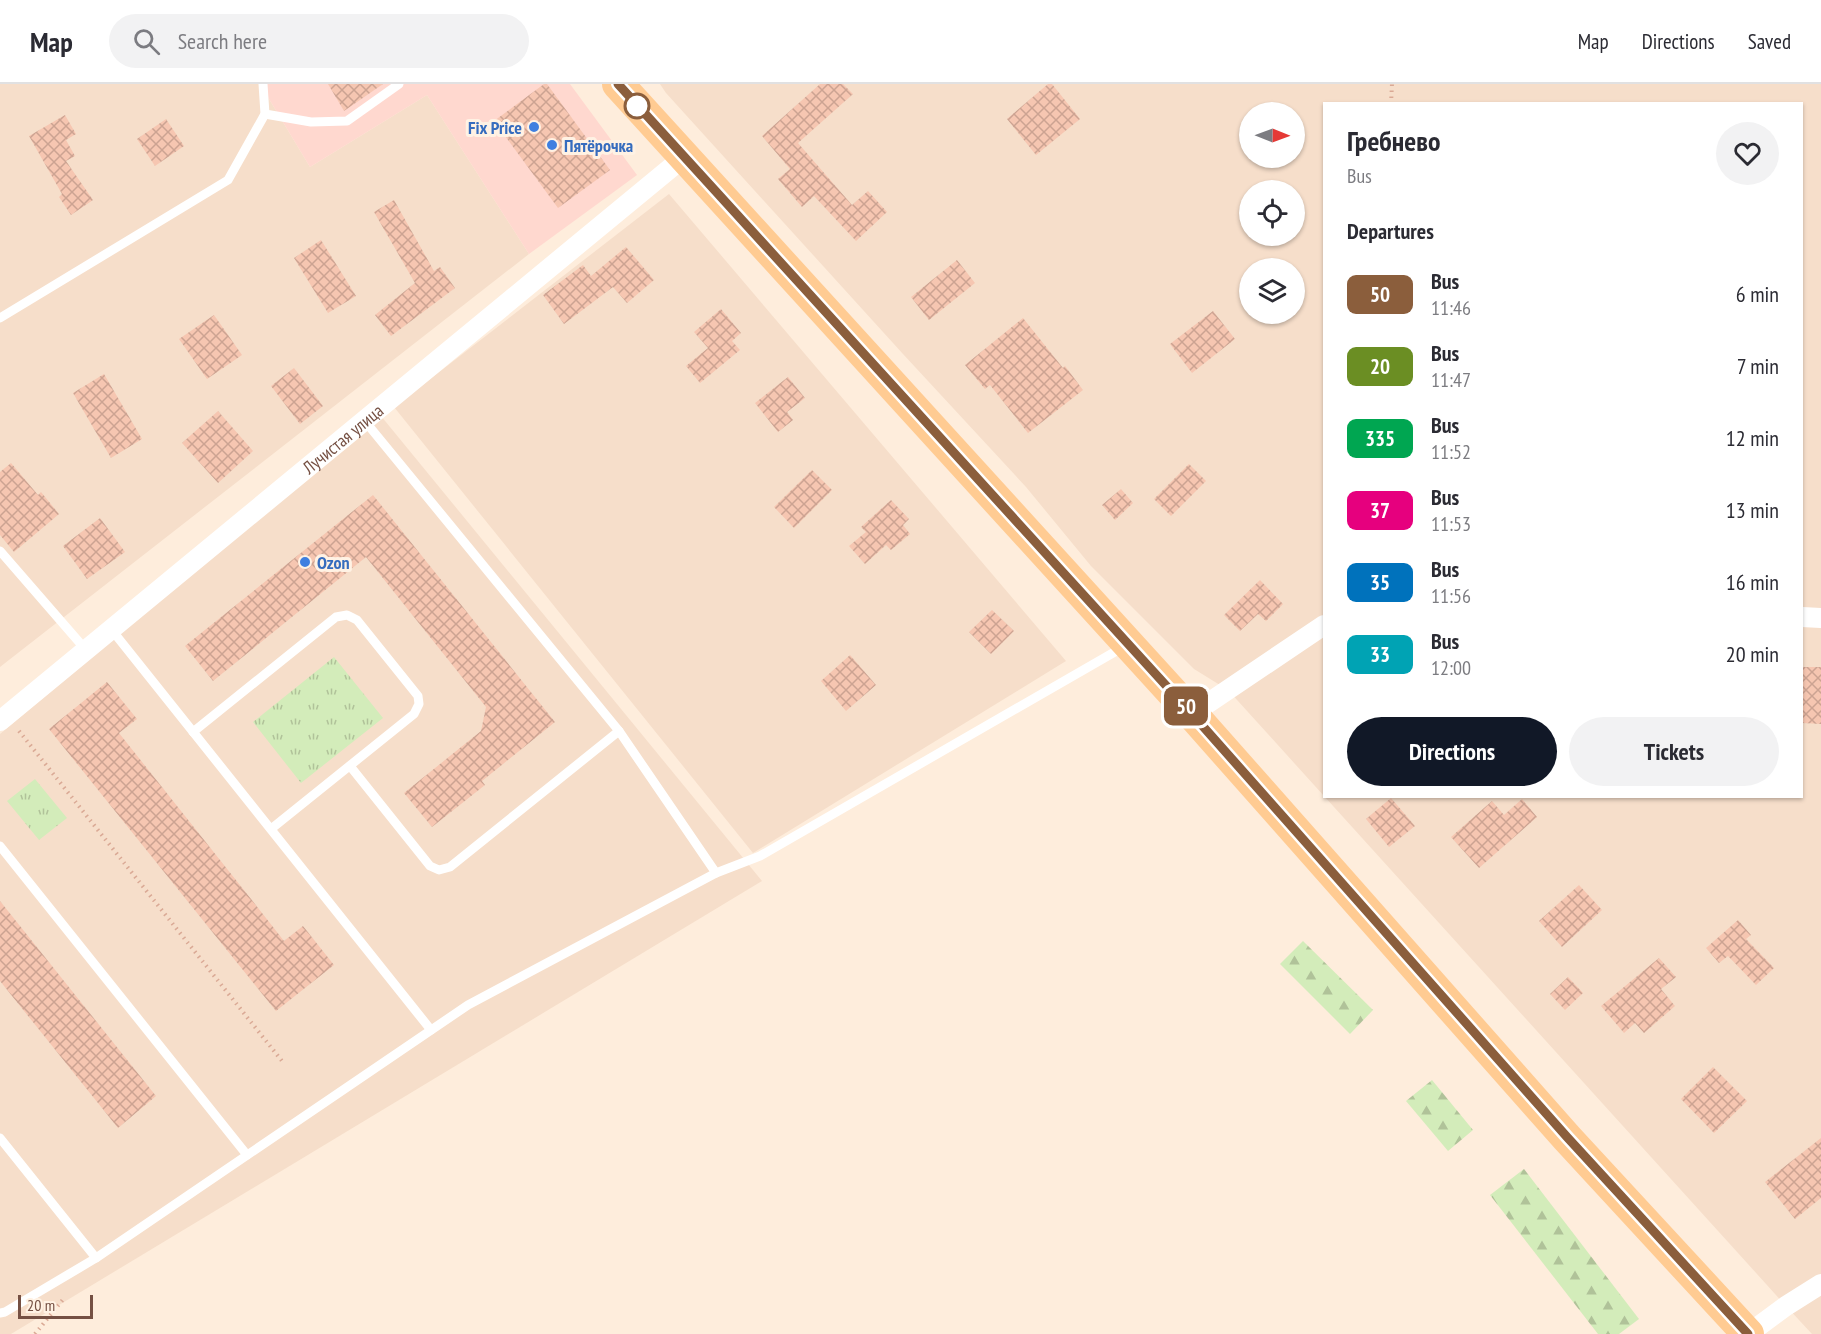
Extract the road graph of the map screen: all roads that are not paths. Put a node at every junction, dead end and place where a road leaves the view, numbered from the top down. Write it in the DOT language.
graph roads {
  1 [pos="263,84"];
  2 [pos="399,84"];
  3 [pos="618,84"];
  4 [pos="265,114"];
  5 [pos="684,156"];
  6 [pos="0,318"];
  7 [pos="364,420"];
  8 [pos="0,551"];
  9 [pos="1803,617"];
  10 [pos="1821,618"];
  11 [pos="1323,627"];
  12 [pos="111,629"];
  13 [pos="1129,644"];
  14 [pos="86,650"];
  15 [pos="1192,714"];
  16 [pos="3,718"];
  17 [pos="619,731"];
  18 [pos="193,732"];
  19 [pos="350,766"];
  20 [pos="271,829"];
  21 [pos="0,846"];
  22 [pos="716,873"];
  23 [pos="431,1030"];
  24 [pos="0,1138"];
  25 [pos="247,1155"];
  26 [pos="96,1258"];
  27 [pos="1821,1284"];
  28 [pos="0,1313"];
  29 [pos="1748,1334"];
  1 -- 4 [label="lane"];
  2 -- 4 [label="lane"];
  3 -- 5 [label="main road"];
  4 -- 6 [label="lane"];
  5 -- 7 [label="street, Лучистая улица"];
  5 -- 13 [label="main road"];
  7 -- 12 [label="street, Лучистая улица"];
  7 -- 17 [label="lane"];
  8 -- 14 [label="lane"];
  9 -- 10 [label="street"];
  11 -- 15 [label="street"];
  12 -- 14 [label="street, Лучистая улица"];
  12 -- 18 [label="lane"];
  13 -- 15 [label="main road"];
  13 -- 22 [label="lane"];
  14 -- 16 [label="street, Лучистая улица"];
  15 -- 29 [label="main road"];
  17 -- 19 [label="lane"];
  17 -- 22 [label="lane"];
  18 -- 19 [label="lane"];
  18 -- 20 [label="lane"];
  19 -- 20 [label="lane"];
  20 -- 23 [label="lane"];
  21 -- 25 [label="lane"];
  22 -- 23 [label="lane"];
  23 -- 25 [label="lane"];
  24 -- 26 [label="lane"];
  25 -- 26 [label="lane"];
  26 -- 28 [label="lane"];
  27 -- 29 [label="street"];
}
